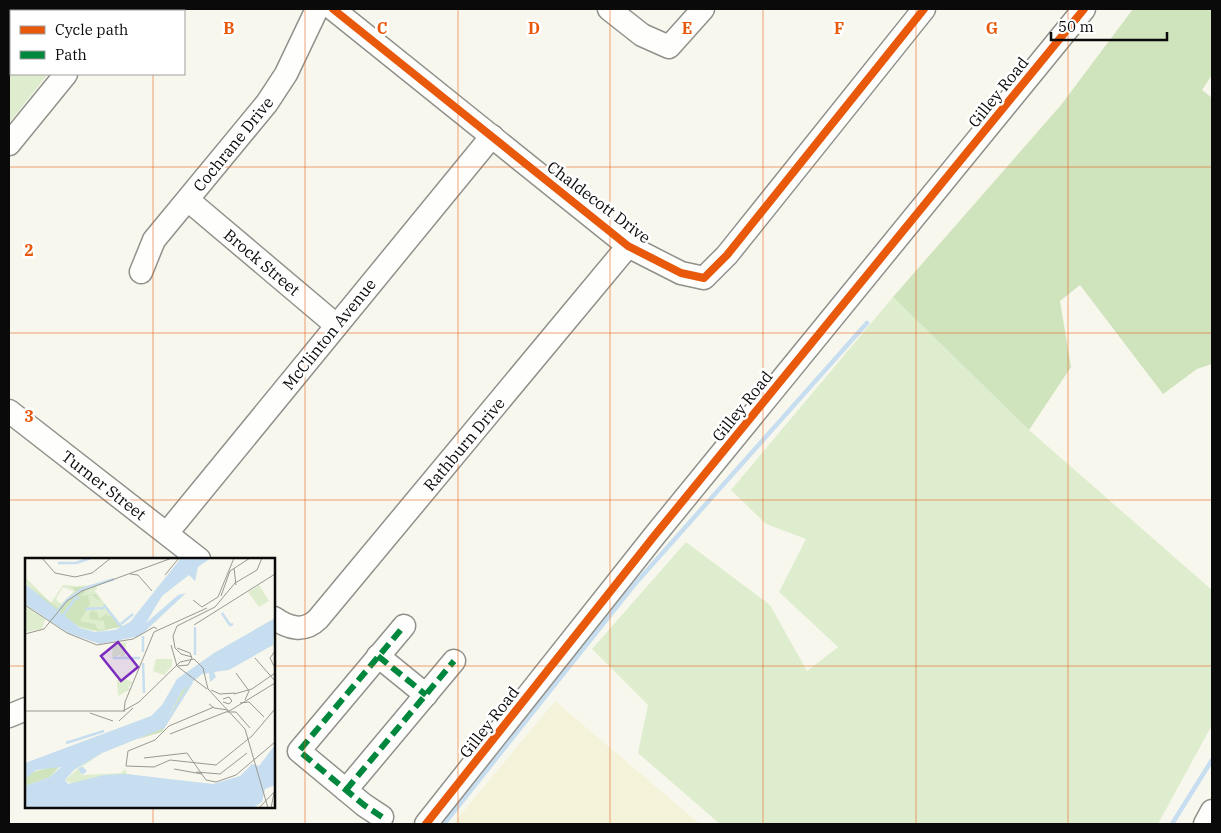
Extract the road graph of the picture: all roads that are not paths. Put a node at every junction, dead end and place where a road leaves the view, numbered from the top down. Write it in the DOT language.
graph roads {
  1 [pos="317,9"];
  2 [pos="333,9"];
  3 [pos="608,9"];
  4 [pos="703,9"];
  5 [pos="924,9"];
  6 [pos="1084,9"];
  7 [pos="65,75"];
  8 [pos="492,136"];
  9 [pos="9,144"];
  10 [pos="188,200"];
  11 [pos="628,246"];
  12 [pos="140,272"];
  13 [pos="336,325"];
  14 [pos="9,410"];
  15 [pos="167,533"];
  16 [pos="198,558"];
  17 [pos="275,619"];
  18 [pos="404,626"];
  19 [pos="378,656"];
  20 [pos="454,661"];
  21 [pos="426,695"];
  22 [pos="25,710"];
  23 [pos="9,716"];
  24 [pos="346,790"];
  25 [pos="1212,811"];
  26 [pos="382,817"];
  27 [pos="426,824"];
  28 [pos="1205,824"];
  1 -- 10 [label="street, Cochrane Drive"];
  2 -- 8 [label="street, Chaldecott Drive"];
  3 -- 4 [label="street"];
  5 -- 11 [label="street, Chaldecott Drive"];
  6 -- 27 [label="street, Gilley Road"];
  7 -- 9 [label="street"];
  8 -- 11 [label="street, Chaldecott Drive"];
  8 -- 13 [label="street, McClinton Avenue"];
  10 -- 12 [label="street, Cochrane Drive"];
  10 -- 13 [label="street, Brock Street"];
  11 -- 17 [label="street, Rathburn Drive"];
  13 -- 15 [label="street, McClinton Avenue"];
  14 -- 15 [label="street, Turner Street"];
  15 -- 16 [label="street, Turner Street"];
  18 -- 19 [label="street"];
  19 -- 21 [label="street"];
  19 -- 24 [label="street"];
  20 -- 21 [label="street"];
  21 -- 24 [label="street"];
  22 -- 23 [label="street"];
  24 -- 26 [label="street"];
  25 -- 28 [label="street"];
}
